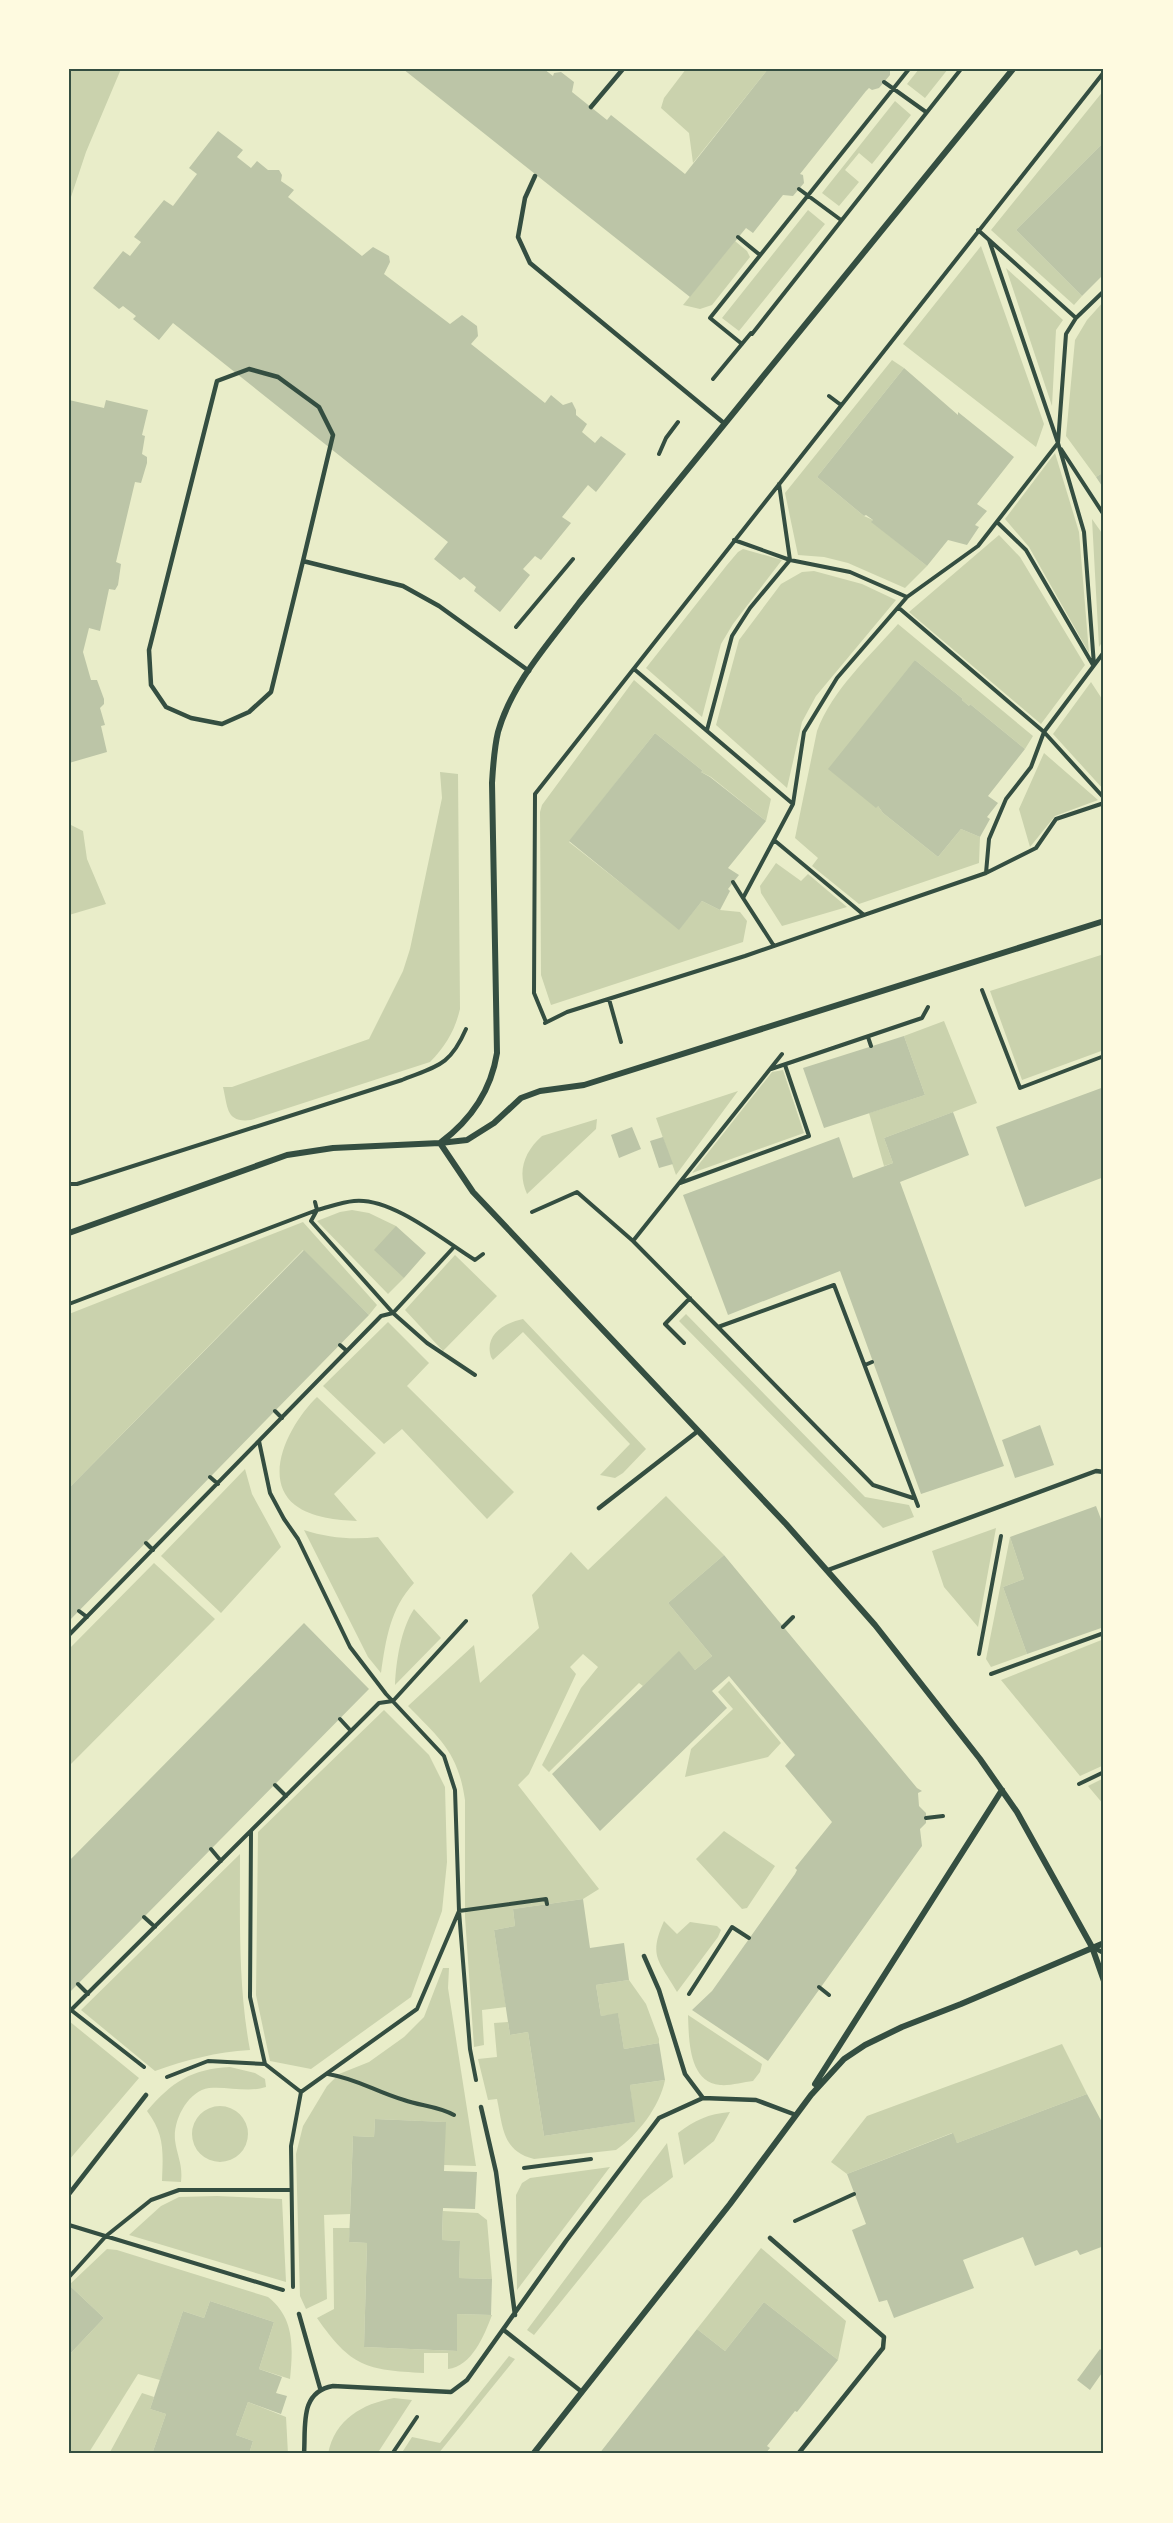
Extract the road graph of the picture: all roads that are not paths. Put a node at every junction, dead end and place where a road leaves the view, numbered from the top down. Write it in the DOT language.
graph roads {
  1 [pos="623,69"];
  2 [pos="1013,69"];
  3 [pos="591,107"];
  4 [pos="535,176"];
  5 [pos="725,424"];
  6 [pos="303,561"];
  7 [pos="529,671"];
  8 [pos="1104,921"];
  9 [pos="440,1143"];
  10 [pos="69,1233"];
  11 [pos="698,1431"];
  12 [pos="1104,1472"];
  13 [pos="599,1508"];
  14 [pos="828,1570"];
  15 [pos="1002,1790"];
  16 [pos="1104,1943"];
  17 [pos="1092,1947"];
  18 [pos="1104,1953"];
  19 [pos="644,1956"];
  20 [pos="1104,1981"];
  21 [pos="146,2094"];
  22 [pos="703,2098"];
  23 [pos="481,2107"];
  24 [pos="796,2115"];
  25 [pos="69,2194"];
  26 [pos="770,2238"];
  27 [pos="299,2314"];
  28 [pos="515,2315"];
  29 [pos="505,2331"];
  30 [pos="320,2388"];
  31 [pos="582,2392"];
  32 [pos="304,2454"];
  33 [pos="533,2454"];
  34 [pos="798,2454"];
  1 -- 3 [label="lane"];
  2 -- 5 [label="street"];
  4 -- 5 [label="lane"];
  5 -- 7 [label="street"];
  6 -- 6 [label="lane"];
  6 -- 7 [label="lane"];
  7 -- 9 [label="street"];
  8 -- 9 [label="street"];
  9 -- 10 [label="street"];
  9 -- 11 [label="street"];
  11 -- 13 [label="lane"];
  11 -- 14 [label="street"];
  12 -- 14 [label="lane"];
  14 -- 15 [label="street"];
  15 -- 17 [label="street"];
  15 -- 24 [label="street"];
  16 -- 17 [label="street"];
  17 -- 18 [label="lane"];
  17 -- 20 [label="street"];
  17 -- 24 [label="street"];
  19 -- 22 [label="lane"];
  21 -- 25 [label="lane"];
  22 -- 24 [label="lane"];
  22 -- 28 [label="lane"];
  23 -- 28 [label="lane"];
  24 -- 31 [label="street"];
  26 -- 34 [label="lane"];
  27 -- 30 [label="lane"];
  28 -- 29 [label="lane"];
  29 -- 30 [label="lane"];
  29 -- 31 [label="lane"];
  30 -- 32 [label="lane"];
  31 -- 33 [label="street"];
}
